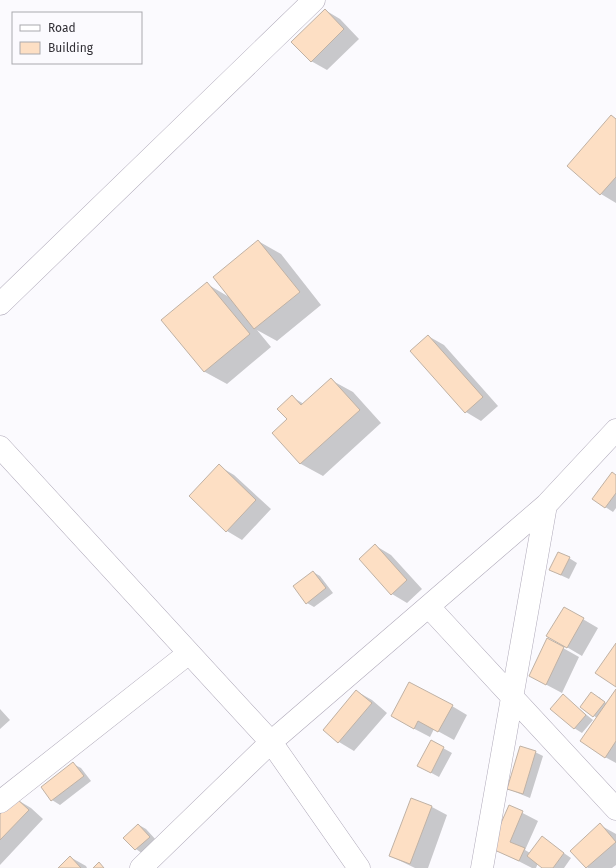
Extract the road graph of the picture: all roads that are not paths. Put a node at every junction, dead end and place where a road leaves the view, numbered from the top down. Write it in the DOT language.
graph roads {
  1 [pos="314,0"];
  2 [pos="0,304"];
  3 [pos="616,430"];
  4 [pos="0,447"];
  5 [pos="546,505"];
  6 [pos="429,607"];
  7 [pos="189,653"];
  8 [pos="513,699"];
  9 [pos="271,742"];
  10 [pos="0,802"];
  11 [pos="616,810"];
  12 [pos="141,868"];
  13 [pos="359,868"];
  14 [pos="482,868"];
  1 -- 2 [label="street"];
  3 -- 5 [label="street"];
  4 -- 7 [label="street"];
  5 -- 6 [label="street"];
  5 -- 8 [label="street"];
  6 -- 8 [label="street"];
  6 -- 9 [label="street"];
  7 -- 9 [label="street"];
  7 -- 10 [label="street"];
  8 -- 11 [label="street"];
  8 -- 14 [label="street"];
  9 -- 12 [label="street"];
  9 -- 13 [label="street"];
}
